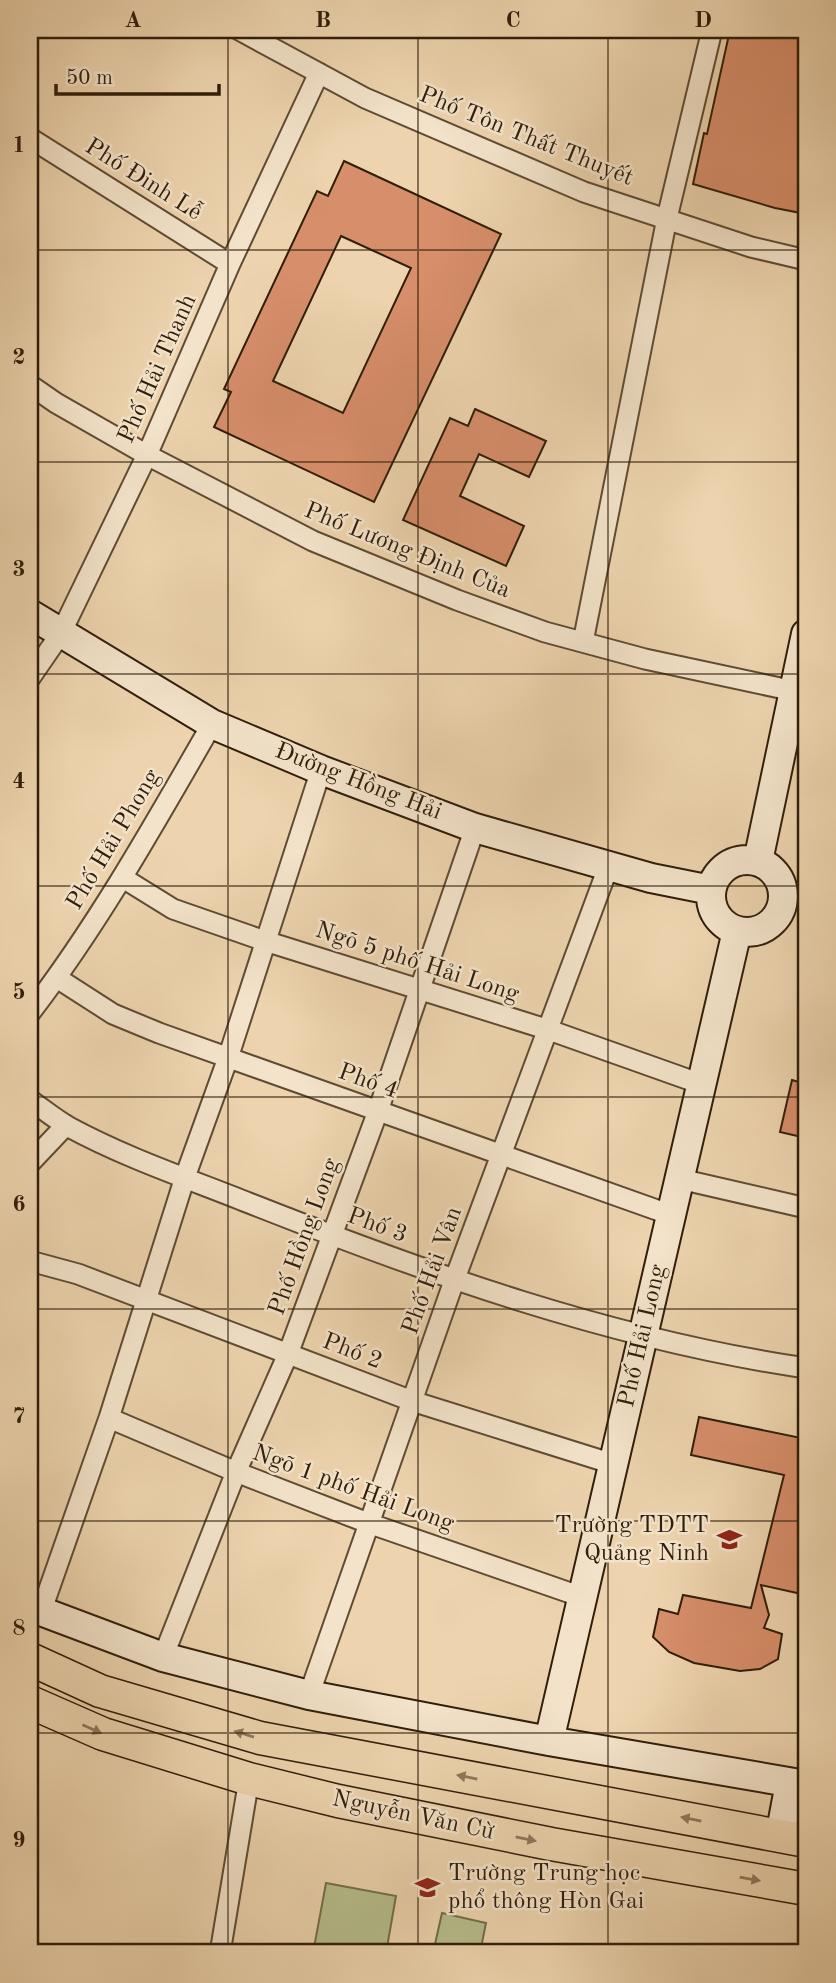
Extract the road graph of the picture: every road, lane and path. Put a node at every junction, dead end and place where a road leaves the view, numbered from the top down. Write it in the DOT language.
graph roads {
  1 [pos="239,30"];
  2 [pos="712,30"];
  3 [pos="319,73"];
  4 [pos="30,138"];
  5 [pos="667,218"];
  6 [pos="806,260"];
  7 [pos="230,264"];
  8 [pos="30,385"];
  9 [pos="147,455"];
  10 [pos="30,614"];
  11 [pos="61,633"];
  12 [pos="806,634"];
  13 [pos="583,642"];
  14 [pos="30,678"];
  15 [pos="794,691"];
  16 [pos="212,724"];
  17 [pos="321,770"];
  18 [pos="475,828"];
  19 [pos="758,861"];
  20 [pos="609,865"];
  21 [pos="123,878"];
  22 [pos="711,890"];
  23 [pos="795,897"];
  24 [pos="737,931"];
  25 [pos="267,941"];
  26 [pos="57,978"];
  27 [pos="419,988"];
  28 [pos="30,1013"];
  29 [pos="549,1030"];
  30 [pos="228,1058"];
  31 [pos="701,1084"];
  32 [pos="30,1100"];
  33 [pos="378,1111"];
  34 [pos="66,1125"];
  35 [pos="502,1156"];
  36 [pos="30,1163"];
  37 [pos="185,1177"];
  38 [pos="680,1179"];
  39 [pos="806,1208"];
  40 [pos="671,1215"];
  41 [pos="331,1235"];
  42 [pos="30,1261"];
  43 [pos="454,1280"];
  44 [pos="146,1299"];
  45 [pos="643,1335"];
  46 [pos="288,1354"];
  47 [pos="806,1367"];
  48 [pos="412,1401"];
  49 [pos="109,1418"];
  50 [pos="613,1464"];
  51 [pos="236,1472"];
  52 [pos="368,1523"];
  53 [pos="582,1597"];
  54 [pos="35,1609"];
  55 [pos="163,1657"];
  56 [pos="30,1659"];
  57 [pos="309,1696"];
  58 [pos="30,1702"];
  59 [pos="549,1741"];
  60 [pos="249,1779"];
  61 [pos="798,1784"];
  62 [pos="793,1839"];
  63 [pos="806,1889"];
  64 [pos="220,1953"];
  1 -- 3 [label="street, Phố Tôn Thất Thuyết"];
  2 -- 5 [label="street"];
  3 -- 5 [label="street, Phố Tôn Thất Thuyết"];
  3 -- 7 [label="street, Phố Hải Thanh"];
  4 -- 7 [label="street, Phố Đinh Lễ"];
  5 -- 6 [label="street, Phố Tôn Thất Thuyết"];
  5 -- 13 [label="street"];
  7 -- 9 [label="street, Phố Hải Thanh"];
  8 -- 9 [label="street, Phố Lương Định Của"];
  9 -- 11 [label="street, Phố Hải Thanh"];
  9 -- 13 [label="street, Phố Lương Định Của"];
  10 -- 11 [label="street, Đường Hồng Hải"];
  11 -- 14 [label="street, Phố Hải Thanh"];
  11 -- 16 [label="street, Đường Hồng Hải"];
  12 -- 15 [label="street"];
  13 -- 15 [label="street, Phố Lương Định Của"];
  15 -- 19 [label="street"];
  16 -- 17 [label="street, Đường Hồng Hải"];
  16 -- 21 [label="street, Phố Hải Phong"];
  17 -- 18 [label="street, Đường Hồng Hải"];
  17 -- 25 [label="street"];
  18 -- 20 [label="street, Đường Hồng Hải"];
  18 -- 27 [label="street, Phố Hồng Long"];
  19 -- 22 [label="street"];
  19 -- 23 [label="street"];
  20 -- 22 [label="street, Đường Hồng Hải"];
  20 -- 29 [label="street, Phố Hải Vân"];
  21 -- 25 [label="street, Ngõ 5 phố Hải Long"];
  21 -- 26 [label="street, Phố Hải Phong"];
  22 -- 24 [label="street"];
  23 -- 24 [label="street"];
  24 -- 31 [label="street, Phố Hải Long"];
  25 -- 27 [label="street, Ngõ 5 phố Hải Long"];
  25 -- 30 [label="street"];
  26 -- 28 [label="street, Phố Hải Phong"];
  26 -- 30 [label="street, Phố 4"];
  27 -- 29 [label="street, Ngõ 5 phố Hải Long"];
  27 -- 33 [label="street, Phố Hồng Long"];
  29 -- 31 [label="street, Ngõ 5 phố Hải Long"];
  29 -- 35 [label="street, Phố Hải Vân"];
  30 -- 33 [label="street, Phố 4"];
  30 -- 37 [label="street"];
  31 -- 38 [label="street, Phố Hải Long"];
  32 -- 34 [label="street, Phố 3"];
  33 -- 35 [label="street, Phố 4"];
  33 -- 41 [label="street, Phố Hồng Long"];
  34 -- 36 [label="street"];
  34 -- 37 [label="street, Phố 3"];
  35 -- 40 [label="street, Phố 4"];
  35 -- 43 [label="street, Phố Hải Vân"];
  37 -- 41 [label="street, Phố 3"];
  37 -- 44 [label="street"];
  38 -- 39 [label="street"];
  38 -- 40 [label="street, Phố Hải Long"];
  40 -- 45 [label="street, Phố Hải Long"];
  41 -- 43 [label="street, Phố 3"];
  41 -- 46 [label="street, Phố Hồng Long"];
  42 -- 44 [label="street, Phố 2"];
  43 -- 45 [label="street, Phố 3"];
  43 -- 48 [label="street, Phố Hải Vân"];
  44 -- 46 [label="street, Phố 2"];
  44 -- 49 [label="street"];
  45 -- 47 [label="street, Phố 3"];
  45 -- 50 [label="street, Phố Hải Long"];
  46 -- 48 [label="street, Phố 2"];
  46 -- 51 [label="street, Phố Hồng Long"];
  48 -- 50 [label="street, Phố 2"];
  48 -- 52 [label="street, Phố Hải Vân"];
  49 -- 51 [label="street, Ngõ 1 phố Hải Long"];
  49 -- 54 [label="street"];
  50 -- 53 [label="street, Phố Hải Long"];
  51 -- 52 [label="street, Ngõ 1 phố Hải Long"];
  51 -- 55 [label="street, Phố Hồng Long"];
  52 -- 53 [label="street, Ngõ 1 phố Hải Long"];
  52 -- 57 [label="street, Phố Hải Vân"];
  53 -- 59 [label="street, Phố Hải Long"];
  54 -- 55 [label="street"];
  55 -- 57 [label="street"];
  62 -- 56 [label="main road, Nguyễn Văn Cừ, one-way"];
  57 -- 59 [label="street"];
  58 -- 60 [label="main road, Nguyễn Văn Cừ, one-way"];
  59 -- 61 [label="street"];
  60 -- 63 [label="main road, Nguyễn Văn Cừ, one-way"];
  60 -- 64 [label="street"];
  61 -- 62 [label="street"];
}
